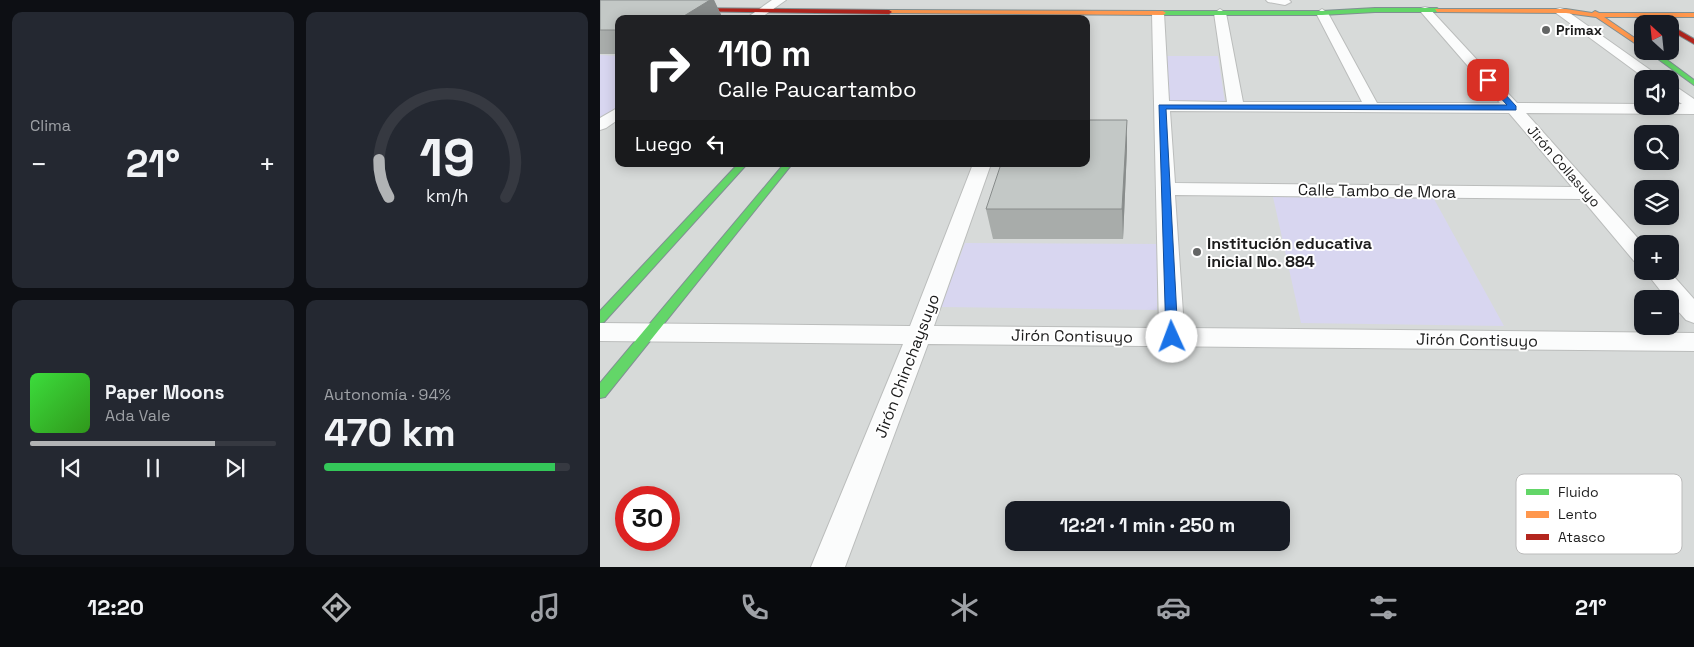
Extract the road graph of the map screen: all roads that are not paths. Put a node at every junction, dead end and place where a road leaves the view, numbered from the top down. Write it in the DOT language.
graph roads {
  1 [pos="715,0"];
  2 [pos="780,0"];
  3 [pos="894,0"];
  4 [pos="922,0"];
  5 [pos="1272,0"];
  6 [pos="1578,1"];
  7 [pos="1285,2"];
  8 [pos="1631,4"];
  9 [pos="1694,5"];
  10 [pos="671,9"];
  11 [pos="1375,10"];
  12 [pos="1425,10"];
  13 [pos="1563,11"];
  14 [pos="762,12"];
  15 [pos="1158,13"];
  16 [pos="1220,13"];
  17 [pos="1322,13"];
  18 [pos="757,15"];
  19 [pos="880,15"];
  20 [pos="910,15"];
  21 [pos="1077,15"];
  22 [pos="1598,15"];
  23 [pos="1649,15"];
  24 [pos="1679,15"];
  25 [pos="1694,15"];
  26 [pos="1634,16"];
  27 [pos="1679,33"];
  28 [pos="1634,40"];
  29 [pos="1694,42"];
  30 [pos="1663,60"];
  31 [pos="1644,70"];
  32 [pos="1694,82"];
  33 [pos="1679,96"];
  34 [pos="1162,106"];
  35 [pos="1236,107"];
  36 [pos="1372,107"];
  37 [pos="1513,108"];
  38 [pos="1694,108"];
  39 [pos="615,115"];
  40 [pos="600,125"];
  41 [pos="740,167"];
  42 [pos="786,167"];
  43 [pos="981,167"];
  44 [pos="1166,189"];
  45 [pos="1588,193"];
  46 [pos="1634,247"];
  47 [pos="1664,280"];
  48 [pos="1694,314"];
  49 [pos="600,319"];
  50 [pos="600,332"];
  51 [pos="650,332"];
  52 [pos="919,335"];
  53 [pos="1172,337"];
  54 [pos="1694,342"];
  55 [pos="600,393"];
  56 [pos="828,567"];
  1 -- 2 [label="main road"];
  2 -- 3 [label="main road"];
  2 -- 14 [label="street"];
  3 -- 4 [label="main road"];
  3 -- 19 [label="main road"];
  4 -- 7 [label="main road"];
  4 -- 20 [label="main road"];
  5 -- 7 [label="street"];
  6 -- 8 [label="main road"];
  6 -- 13 [label="main road"];
  6 -- 22 [label="main road"];
  7 -- 11 [label="main road"];
  8 -- 9 [label="main road"];
  8 -- 23 [label="main road"];
  10 -- 14 [label="main road"];
  11 -- 12 [label="main road"];
  11 -- 17 [label="main road"];
  12 -- 13 [label="main road"];
  12 -- 37 [label="street, Jirón Collasuyo"];
  13 -- 22 [label="main road"];
  13 -- 31 [label="street"];
  14 -- 18 [label="street"];
  14 -- 19 [label="main road"];
  15 -- 16 [label="main road"];
  15 -- 21 [label="main road"];
  15 -- 34 [label="street"];
  16 -- 17 [label="main road"];
  16 -- 35 [label="street"];
  17 -- 36 [label="street"];
  19 -- 20 [label="main road"];
  22 -- 26 [label="main road"];
  22 -- 28 [label="main road"];
  24 -- 25 [label="main road"];
  27 -- 29 [label="main road"];
  30 -- 32 [label="main road"];
  33 -- 38 [label="street"];
  34 -- 35 [label="street"];
  34 -- 44 [label="street"];
  35 -- 36 [label="street"];
  36 -- 37 [label="street"];
  37 -- 38 [label="street"];
  37 -- 45 [label="street, Jirón Collasuyo"];
  39 -- 40 [label="street"];
  41 -- 49 [label="main road"];
  42 -- 51 [label="main road"];
  43 -- 52 [label="street, Jirón Chinchaysuyo"];
  44 -- 45 [label="street, Calle Tambo de Mora"];
  44 -- 53 [label="street"];
  45 -- 46 [label="street, Jirón Collasuyo"];
  47 -- 48 [label="street"];
  50 -- 51 [label="street, Jirón Contisuyo"];
  51 -- 52 [label="street, Jirón Contisuyo"];
  51 -- 55 [label="main road"];
  52 -- 53 [label="street, Jirón Contisuyo"];
  52 -- 56 [label="street, Jirón Chinchaysuyo"];
  53 -- 54 [label="street, Jirón Contisuyo"];
}
